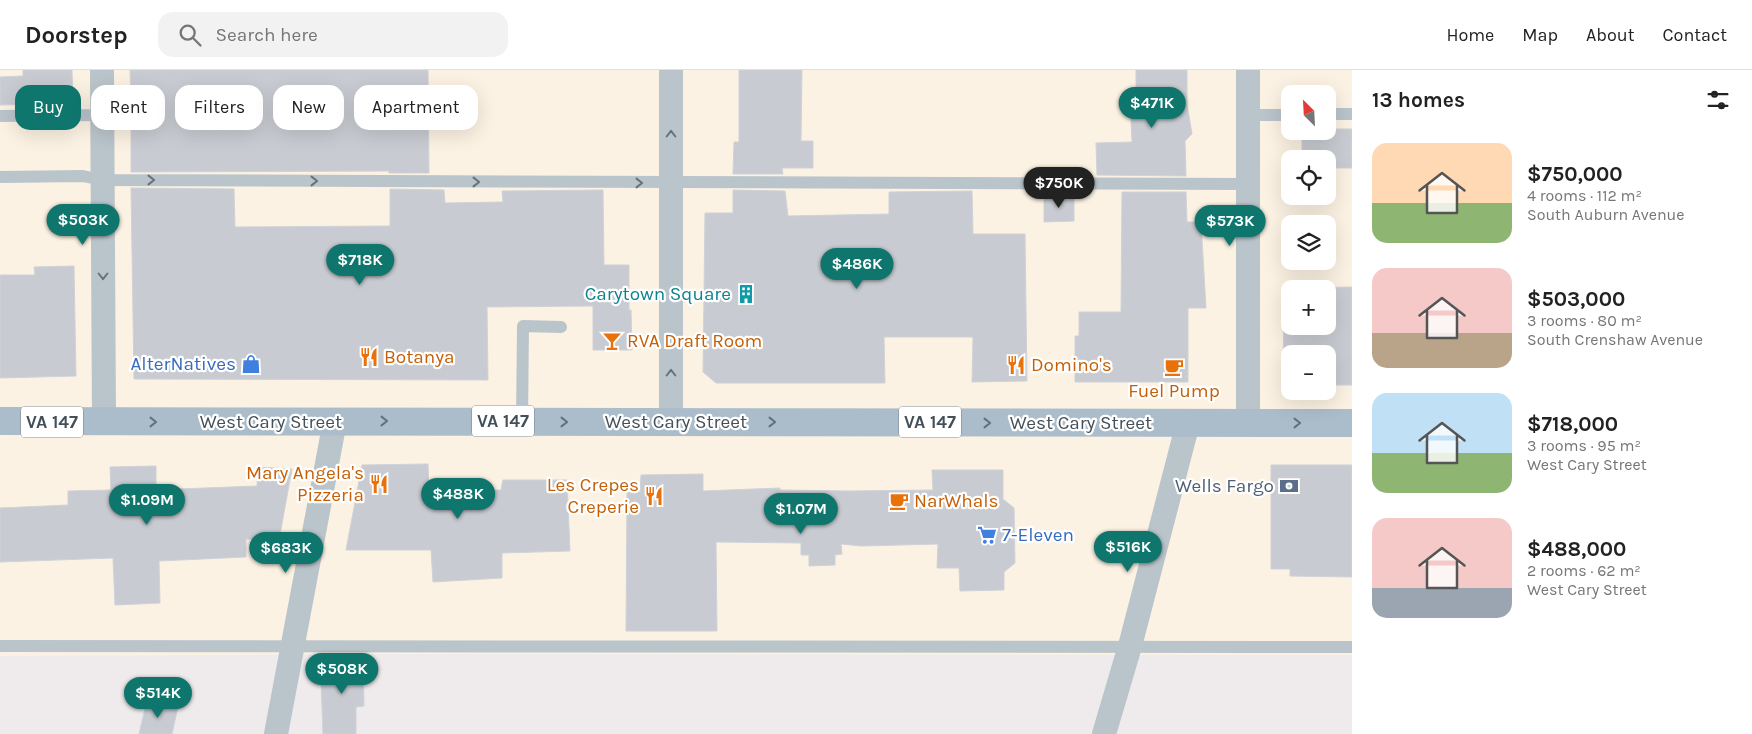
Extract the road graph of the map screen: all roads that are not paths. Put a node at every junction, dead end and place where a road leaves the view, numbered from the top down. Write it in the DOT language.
graph roads {
  1 [pos="102,70"];
  2 [pos="671,70"];
  3 [pos="1248,70"];
  4 [pos="102,85"];
  5 [pos="1336,114"];
  6 [pos="1352,114"];
  7 [pos="91,115"];
  8 [pos="1248,115"];
  9 [pos="1281,115"];
  10 [pos="0,116"];
  11 [pos="103,130"];
  12 [pos="0,177"];
  13 [pos="102,180"];
  14 [pos="671,183"];
  15 [pos="1249,184"];
  16 [pos="561,327"];
  17 [pos="0,421"];
  18 [pos="335,421"];
  19 [pos="522,421"];
  20 [pos="104,422"];
  21 [pos="671,422"];
  22 [pos="1188,423"];
  23 [pos="1248,423"];
  24 [pos="1352,423"];
  25 [pos="292,645"];
  26 [pos="0,646"];
  27 [pos="1130,646"];
  28 [pos="1352,647"];
  29 [pos="276,734"];
  30 [pos="1104,734"];
  1 -- 4 [label="street"];
  14 -- 2 [label="street, one-way"];
  3 -- 8 [label="street"];
  5 -- 6 [label="lane"];
  7 -- 10 [label="lane"];
  8 -- 9 [label="lane"];
  8 -- 15 [label="street"];
  11 -- 13 [label="street"];
  12 -- 13 [label="lane"];
  13 -- 14 [label="lane, one-way"];
  13 -- 20 [label="street, one-way"];
  14 -- 15 [label="lane"];
  21 -- 14 [label="street, one-way"];
  15 -- 23 [label="street"];
  16 -- 19 [label="lane"];
  17 -- 20 [label="main road, West Cary Street / VA 147"];
  18 -- 19 [label="main road, West Cary Street / VA 147, one-way"];
  20 -- 18 [label="main road, West Cary Street / VA 147, one-way"];
  18 -- 25 [label="street"];
  19 -- 21 [label="main road, West Cary Street / VA 147, one-way"];
  21 -- 22 [label="main road, West Cary Street / VA 147, one-way"];
  22 -- 23 [label="main road, West Cary Street / VA 147"];
  22 -- 27 [label="street"];
  23 -- 24 [label="main road, West Cary Street / VA 147, one-way"];
  25 -- 26 [label="lane"];
  25 -- 27 [label="lane"];
  25 -- 29 [label="street"];
  27 -- 28 [label="lane"];
  27 -- 30 [label="street"];
}
